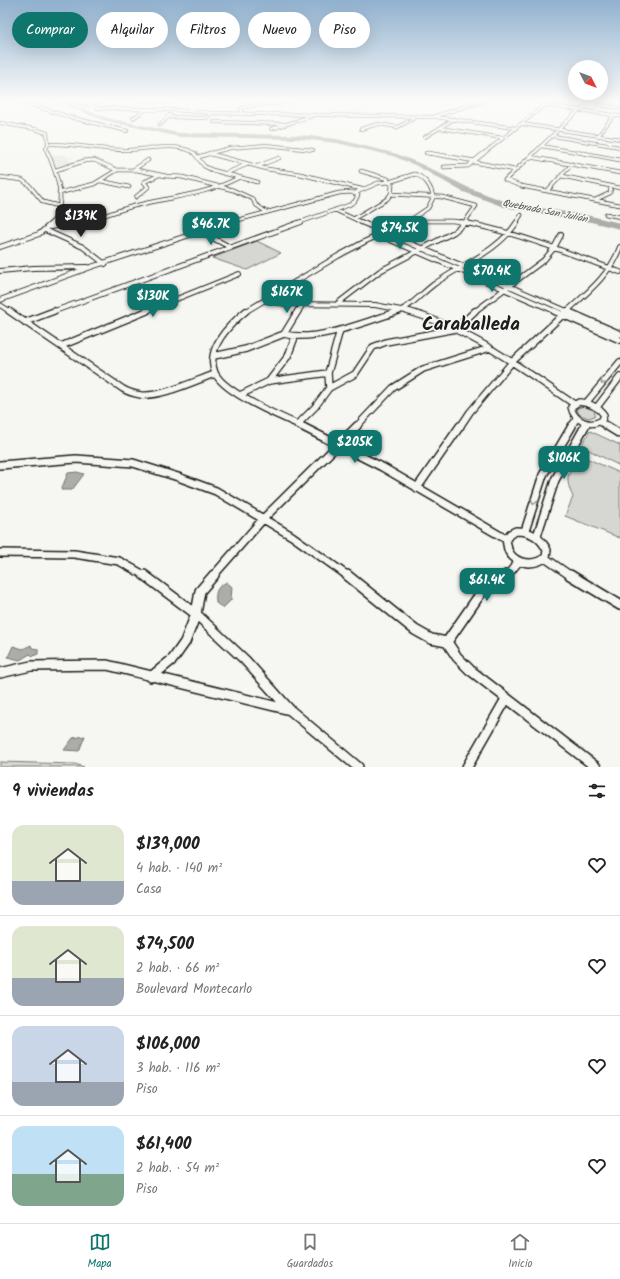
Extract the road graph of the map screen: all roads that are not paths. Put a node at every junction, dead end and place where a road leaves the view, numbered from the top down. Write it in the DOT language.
graph roads {
  1 [pos="48,136"];
  2 [pos="489,136"];
  3 [pos="506,136"];
  4 [pos="553,136"];
  5 [pos="598,136"];
  6 [pos="503,138"];
  7 [pos="620,140"];
  8 [pos="48,144"];
  9 [pos="541,146"];
  10 [pos="620,147"];
  11 [pos="161,148"];
  12 [pos="313,150"];
  13 [pos="157,151"];
  14 [pos="426,153"];
  15 [pos="211,154"];
  16 [pos="198,157"];
  17 [pos="530,157"];
  18 [pos="279,158"];
  19 [pos="148,160"];
  20 [pos="620,160"];
  21 [pos="475,161"];
  22 [pos="249,164"];
  23 [pos="572,164"];
  24 [pos="258,166"];
  25 [pos="444,167"];
  26 [pos="56,170"];
  27 [pos="117,170"];
  28 [pos="132,170"];
  29 [pos="515,170"];
  30 [pos="361,171"];
  31 [pos="620,173"];
  32 [pos="159,174"];
  33 [pos="224,174"];
  34 [pos="562,176"];
  35 [pos="0,177"];
  36 [pos="238,178"];
  37 [pos="101,181"];
  38 [pos="257,182"];
  39 [pos="388,182"];
  40 [pos="128,187"];
  41 [pos="218,187"];
  42 [pos="611,187"];
  43 [pos="620,188"];
  44 [pos="361,189"];
  45 [pos="548,190"];
  46 [pos="59,193"];
  47 [pos="355,193"];
  48 [pos="392,194"];
  49 [pos="433,194"];
  50 [pos="136,197"];
  51 [pos="595,200"];
  52 [pos="59,206"];
  53 [pos="620,206"];
  54 [pos="335,210"];
  55 [pos="266,212"];
  56 [pos="521,214"];
  57 [pos="606,214"];
  58 [pos="620,217"];
  59 [pos="355,218"];
  60 [pos="411,221"];
  61 [pos="466,222"];
  62 [pos="50,227"];
  63 [pos="45,230"];
  64 [pos="201,232"];
  65 [pos="381,232"];
  66 [pos="510,233"];
  67 [pos="561,236"];
  68 [pos="0,247"];
  69 [pos="230,247"];
  70 [pos="620,247"];
  71 [pos="554,248"];
  72 [pos="421,249"];
  73 [pos="415,252"];
  74 [pos="105,264"];
  75 [pos="91,267"];
  76 [pos="462,267"];
  77 [pos="610,268"];
  78 [pos="457,270"];
  79 [pos="0,271"];
  80 [pos="620,272"];
  81 [pos="239,274"];
  82 [pos="506,288"];
  83 [pos="0,300"];
  84 [pos="264,300"];
  85 [pos="338,303"];
  86 [pos="303,304"];
  87 [pos="0,305"];
  88 [pos="403,310"];
  89 [pos="565,313"];
  90 [pos="25,322"];
  91 [pos="456,329"];
  92 [pos="340,330"];
  93 [pos="284,334"];
  94 [pos="620,334"];
  95 [pos="295,337"];
  96 [pos="620,340"];
  97 [pos="61,346"];
  98 [pos="490,348"];
  99 [pos="214,356"];
  100 [pos="512,362"];
  101 [pos="620,362"];
  102 [pos="328,373"];
  103 [pos="215,374"];
  104 [pos="620,378"];
  105 [pos="269,381"];
  106 [pos="329,388"];
  107 [pos="240,395"];
  108 [pos="586,403"];
  109 [pos="574,404"];
  110 [pos="597,407"];
  111 [pos="577,418"];
  112 [pos="600,422"];
  113 [pos="587,423"];
  114 [pos="297,425"];
  115 [pos="620,434"];
  116 [pos="340,445"];
  117 [pos="0,465"];
  118 [pos="417,488"];
  119 [pos="264,518"];
  120 [pos="524,531"];
  121 [pos="537,536"];
  122 [pos="506,539"];
  123 [pos="0,553"];
  124 [pos="545,558"];
  125 [pos="519,561"];
  126 [pos="620,605"];
  127 [pos="196,614"];
  128 [pos="447,642"];
  129 [pos="0,673"];
  130 [pos="151,677"];
  131 [pos="506,699"];
  132 [pos="290,710"];
  133 [pos="358,767"];
  134 [pos="467,767"];
  135 [pos="596,767"];
  1 -- 8 [label="street"];
  2 -- 6 [label="street"];
  3 -- 6 [label="street"];
  4 -- 9 [label="street"];
  4 -- 10 [label="street"];
  5 -- 7 [label="street"];
  6 -- 21 [label="street"];
  8 -- 11 [label="street"];
  8 -- 26 [label="street"];
  9 -- 17 [label="street"];
  9 -- 20 [label="street"];
  11 -- 13 [label="street"];
  11 -- 16 [label="street"];
  12 -- 15 [label="street"];
  14 -- 21 [label="street"];
  15 -- 16 [label="street"];
  15 -- 22 [label="street"];
  16 -- 33 [label="street"];
  17 -- 23 [label="street"];
  17 -- 29 [label="street"];
  18 -- 24 [label="street"];
  19 -- 28 [label="street"];
  21 -- 25 [label="street"];
  21 -- 29 [label="street"];
  22 -- 24 [label="street"];
  22 -- 33 [label="street"];
  23 -- 31 [label="street"];
  23 -- 34 [label="street"];
  24 -- 44 [label="street"];
  26 -- 27 [label="street"];
  26 -- 46 [label="street"];
  27 -- 28 [label="street"];
  27 -- 37 [label="street"];
  28 -- 32 [label="street"];
  29 -- 45 [label="street"];
  30 -- 39 [label="street"];
  32 -- 41 [label="street"];
  32 -- 50 [label="street"];
  33 -- 36 [label="street"];
  34 -- 42 [label="street"];
  34 -- 45 [label="street"];
  35 -- 52 [label="street"];
  36 -- 38 [label="street"];
  36 -- 41 [label="street"];
  37 -- 40 [label="street"];
  37 -- 46 [label="street"];
  39 -- 44 [label="street"];
  39 -- 48 [label="street"];
  39 -- 49 [label="street"];
  41 -- 55 [label="street"];
  41 -- 62 [label="street"];
  42 -- 43 [label="street"];
  42 -- 51 [label="street"];
  44 -- 47 [label="street"];
  45 -- 51 [label="street"];
  46 -- 52 [label="street"];
  47 -- 54 [label="street"];
  47 -- 55 [label="street"];
  48 -- 49 [label="street"];
  48 -- 59 [label="street"];
  49 -- 60 [label="street"];
  49 -- 61 [label="street"];
  51 -- 53 [label="street"];
  52 -- 62 [label="street"];
  54 -- 59 [label="street"];
  54 -- 69 [label="street"];
  55 -- 64 [label="street"];
  56 -- 66 [label="street"];
  57 -- 58 [label="street"];
  59 -- 65 [label="street"];
  60 -- 61 [label="street"];
  60 -- 65 [label="street"];
  61 -- 66 [label="street"];
  61 -- 72 [label="street"];
  62 -- 63 [label="street"];
  63 -- 68 [label="street"];
  63 -- 74 [label="street"];
  64 -- 69 [label="street"];
  64 -- 74 [label="street"];
  65 -- 72 [label="street"];
  65 -- 73 [label="street"];
  65 -- 84 [label="street"];
  66 -- 71 [label="street"];
  66 -- 76 [label="street"];
  67 -- 71 [label="street"];
  69 -- 90 [label="street"];
  70 -- 77 [label="street"];
  71 -- 77 [label="street"];
  71 -- 82 [label="street"];
  72 -- 73 [label="street"];
  72 -- 76 [label="street"];
  73 -- 78 [label="street"];
  73 -- 85 [label="street"];
  74 -- 75 [label="street"];
  75 -- 79 [label="street"];
  75 -- 83 [label="street"];
  76 -- 78 [label="street"];
  76 -- 82 [label="street"];
  77 -- 80 [label="street"];
  77 -- 89 [label="street"];
  78 -- 82 [label="street"];
  78 -- 88 [label="street"];
  81 -- 97 [label="street"];
  82 -- 89 [label="street"];
  82 -- 91 [label="street"];
  84 -- 86 [label="street"];
  84 -- 99 [label="street"];
  85 -- 86 [label="street"];
  85 -- 88 [label="street"];
  86 -- 93 [label="street"];
  87 -- 90 [label="street"];
  88 -- 91 [label="street"];
  88 -- 92 [label="street"];
  89 -- 94 [label="street"];
  89 -- 96 [label="street"];
  89 -- 100 [label="street"];
  90 -- 97 [label="street"];
  91 -- 98 [label="street"];
  91 -- 106 [label="street"];
  92 -- 95 [label="street"];
  92 -- 102 [label="street"];
  93 -- 95 [label="street"];
  93 -- 99 [label="street"];
  95 -- 105 [label="street"];
  97 -- 103 [label="street"];
  98 -- 100 [label="street"];
  98 -- 116 [label="street"];
  99 -- 103 [label="street"];
  100 -- 109 [label="street"];
  100 -- 118 [label="street"];
  101 -- 108 [label="street, one-way"];
  102 -- 105 [label="street"];
  102 -- 106 [label="street"];
  103 -- 107 [label="street"];
  104 -- 110 [label="street"];
  105 -- 107 [label="street"];
  106 -- 114 [label="street"];
  107 -- 114 [label="street"];
  108 -- 109 [label="street"];
  108 -- 110 [label="street"];
  109 -- 111 [label="street"];
  110 -- 112 [label="street"];
  111 -- 113 [label="street"];
  111 -- 120 [label="street, one-way"];
  112 -- 113 [label="street"];
  112 -- 115 [label="street"];
  113 -- 121 [label="street"];
  114 -- 116 [label="street"];
  116 -- 118 [label="street"];
  116 -- 119 [label="street"];
  117 -- 119 [label="street"];
  118 -- 122 [label="street"];
  119 -- 127 [label="street"];
  119 -- 128 [label="street"];
  120 -- 121 [label="street"];
  120 -- 122 [label="street"];
  121 -- 124 [label="street"];
  122 -- 125 [label="street"];
  123 -- 127 [label="street"];
  124 -- 125 [label="street"];
  124 -- 126 [label="street"];
  125 -- 128 [label="street"];
  127 -- 130 [label="street"];
  127 -- 132 [label="street"];
  128 -- 131 [label="street"];
  129 -- 130 [label="street"];
  130 -- 132 [label="street"];
  131 -- 134 [label="street"];
  131 -- 135 [label="street"];
  132 -- 133 [label="street"];
}
